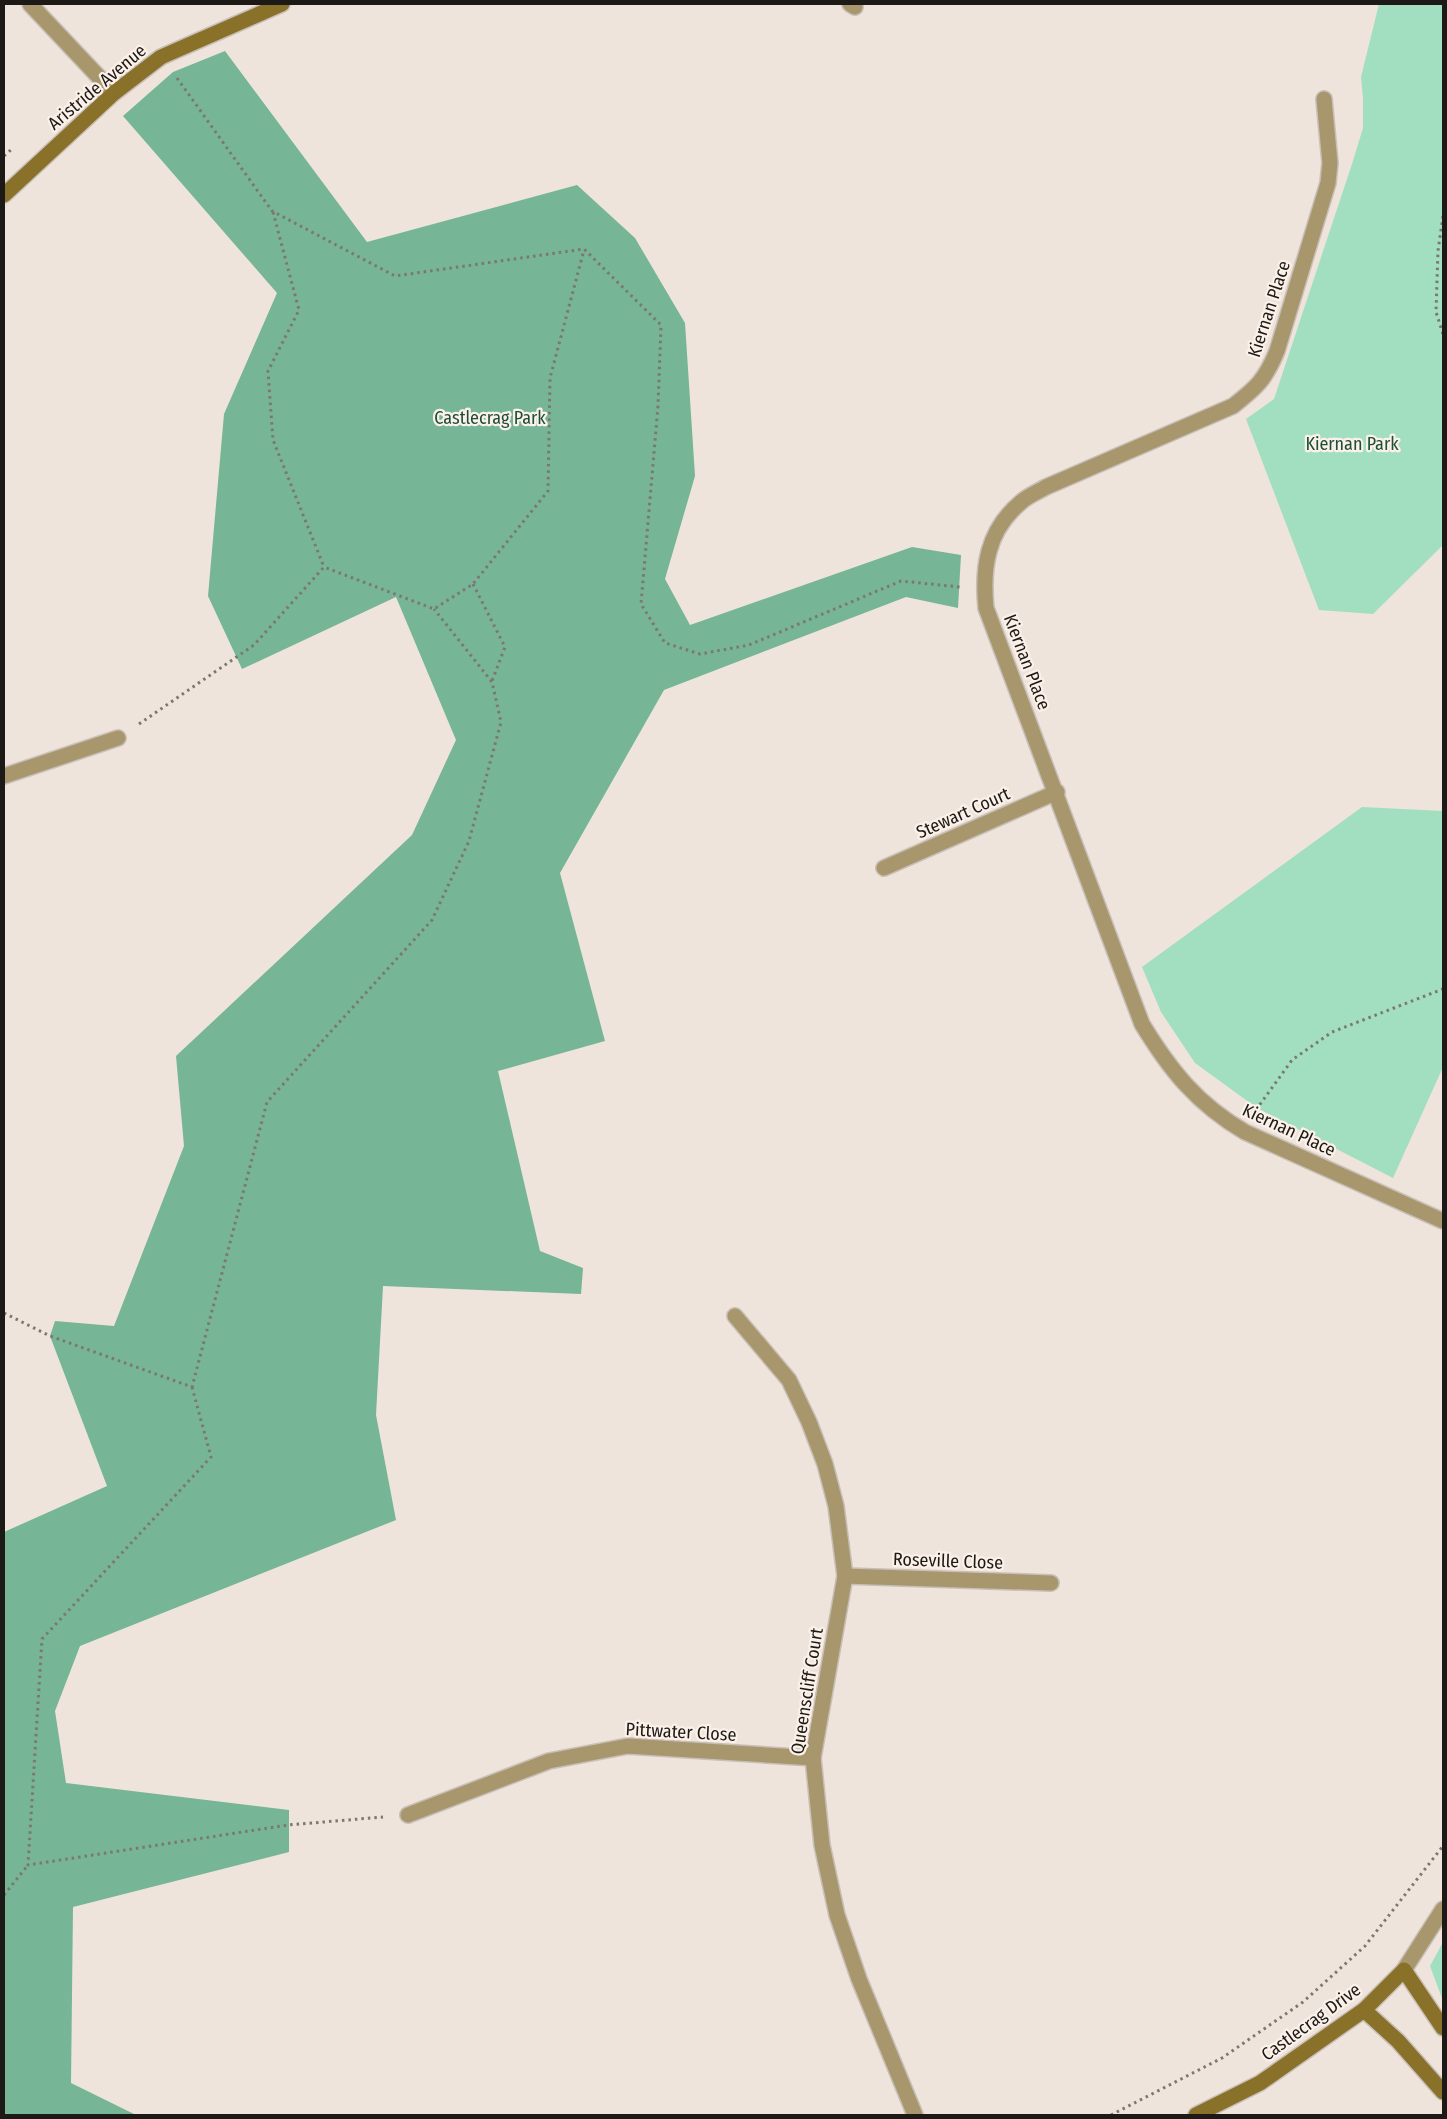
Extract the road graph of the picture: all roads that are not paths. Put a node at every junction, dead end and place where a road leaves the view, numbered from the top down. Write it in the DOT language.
graph roads {
  1 [pos="30,4"];
  2 [pos="282,4"];
  3 [pos="114,93"];
  4 [pos="1324,99"];
  5 [pos="4,195"];
  6 [pos="118,738"];
  7 [pos="4,776"];
  8 [pos="1057,792"];
  9 [pos="884,868"];
  10 [pos="1443,1221"];
  11 [pos="735,1316"];
  12 [pos="845,1576"];
  13 [pos="1051,1583"];
  14 [pos="813,1758"];
  15 [pos="408,1815"];
  16 [pos="1443,1909"];
  17 [pos="1404,1970"];
  18 [pos="1364,2010"];
  19 [pos="1443,2028"];
  20 [pos="1443,2092"];
  21 [pos="915,2115"];
  22 [pos="1196,2115"];
  1 -- 3 [label="street"];
  2 -- 3 [label="street, Aristride Avenue"];
  3 -- 5 [label="street, Aristride Avenue"];
  4 -- 8 [label="street, Kiernan Place"];
  6 -- 7 [label="street"];
  8 -- 9 [label="street, Stewart Court"];
  8 -- 10 [label="street, Kiernan Place"];
  11 -- 12 [label="street, Queenscliff Court"];
  12 -- 13 [label="street, Roseville Close"];
  12 -- 14 [label="street, Queenscliff Court"];
  14 -- 15 [label="street, Pittwater Close"];
  14 -- 21 [label="street, Queenscliff Court"];
  16 -- 17 [label="street, Castlecrag Drive"];
  17 -- 18 [label="street, Castlecrag Drive"];
  17 -- 19 [label="street"];
  18 -- 20 [label="street"];
  18 -- 22 [label="street, Castlecrag Drive"];
}
